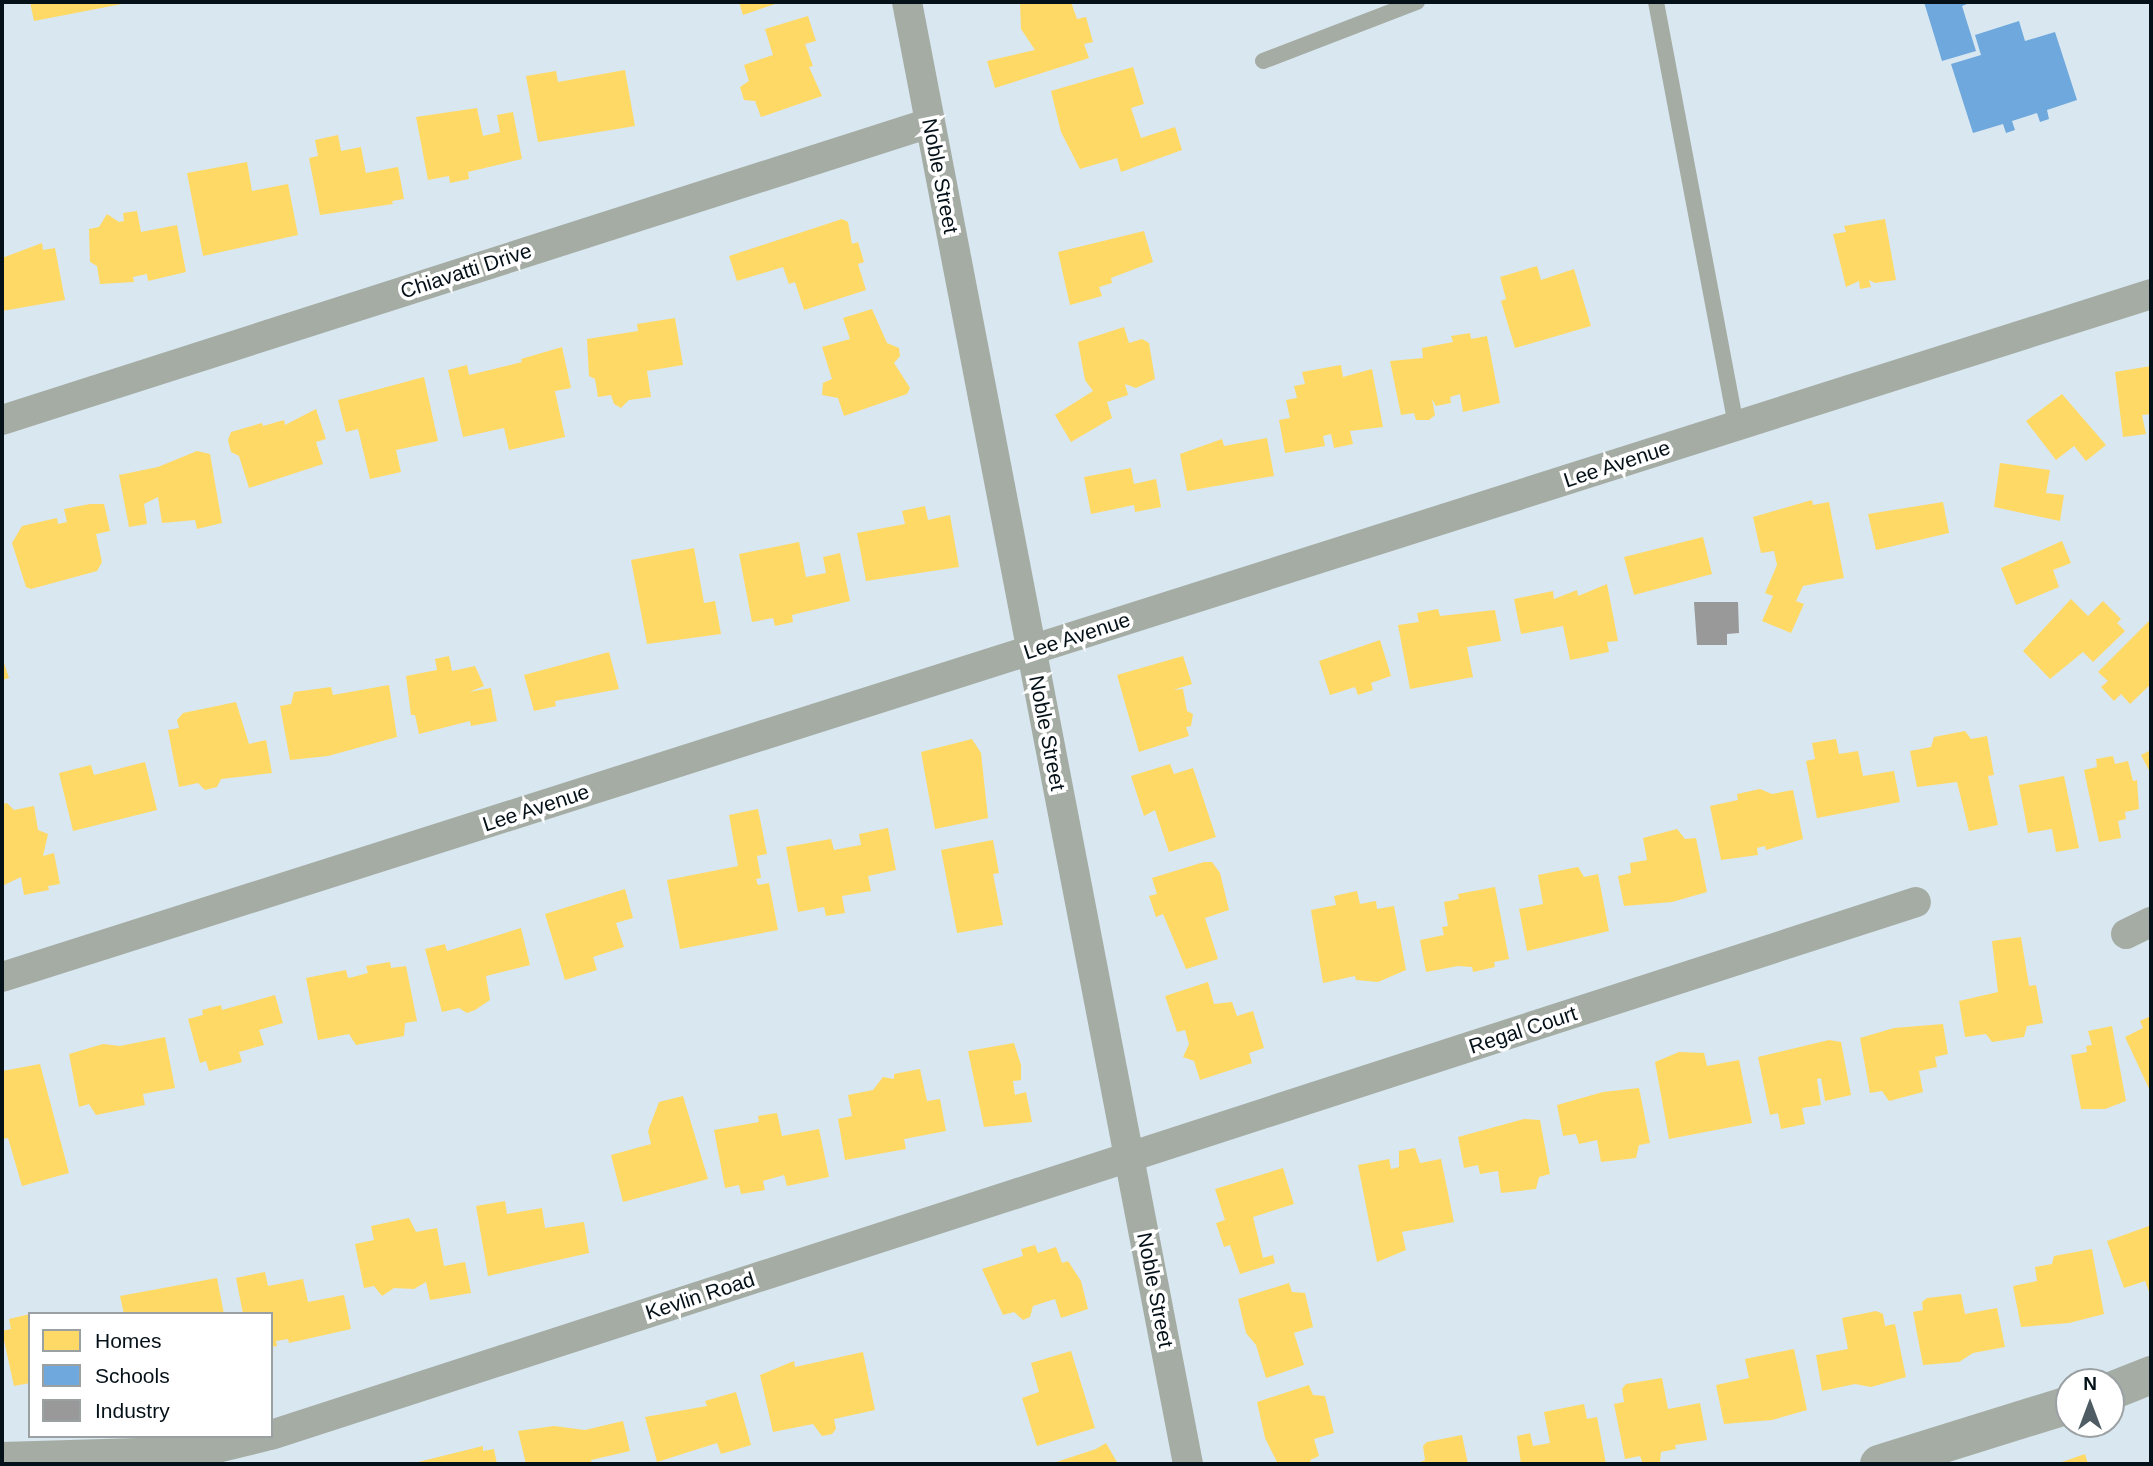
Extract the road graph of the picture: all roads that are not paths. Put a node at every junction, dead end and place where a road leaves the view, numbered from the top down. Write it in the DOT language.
graph roads {
  1 [pos="906,2"];
  2 [pos="1416,2"];
  3 [pos="1656,2"];
  4 [pos="1263,61"];
  5 [pos="930,122"];
  6 [pos="2151,294"];
  7 [pos="2,420"];
  8 [pos="1736,425"];
  9 [pos="1031,651"];
  10 [pos="1916,902"];
  11 [pos="2,977"];
  12 [pos="1129,1158"];
  13 [pos="2151,1375"];
  14 [pos="2125,1385"];
  15 [pos="2055,1411"];
  16 [pos="273,1433"];
  17 [pos="258,1438"];
  18 [pos="1961,1452"];
  19 [pos="2,1457"];
  20 [pos="71,1459"];
  21 [pos="1188,1464"];
  22 [pos="1879,1464"];
  1 -- 5 [label="street, Noble Street"];
  2 -- 4 [label="lane"];
  3 -- 8 [label="lane"];
  5 -- 7 [label="street, Chiavatti Drive"];
  5 -- 9 [label="street, Noble Street"];
  6 -- 8 [label="street, Lee Avenue"];
  8 -- 9 [label="street, Lee Avenue"];
  9 -- 11 [label="street, Lee Avenue"];
  9 -- 12 [label="street, Noble Street"];
  10 -- 12 [label="street, Regal Court"];
  12 -- 16 [label="street, Kevlin Road"];
  12 -- 21 [label="street, Noble Street"];
  13 -- 14 [label="street"];
  15 -- 18 [label="street"];
  17 -- 20 [label="street"];
  18 -- 22 [label="street"];
  19 -- 20 [label="street"];
}
